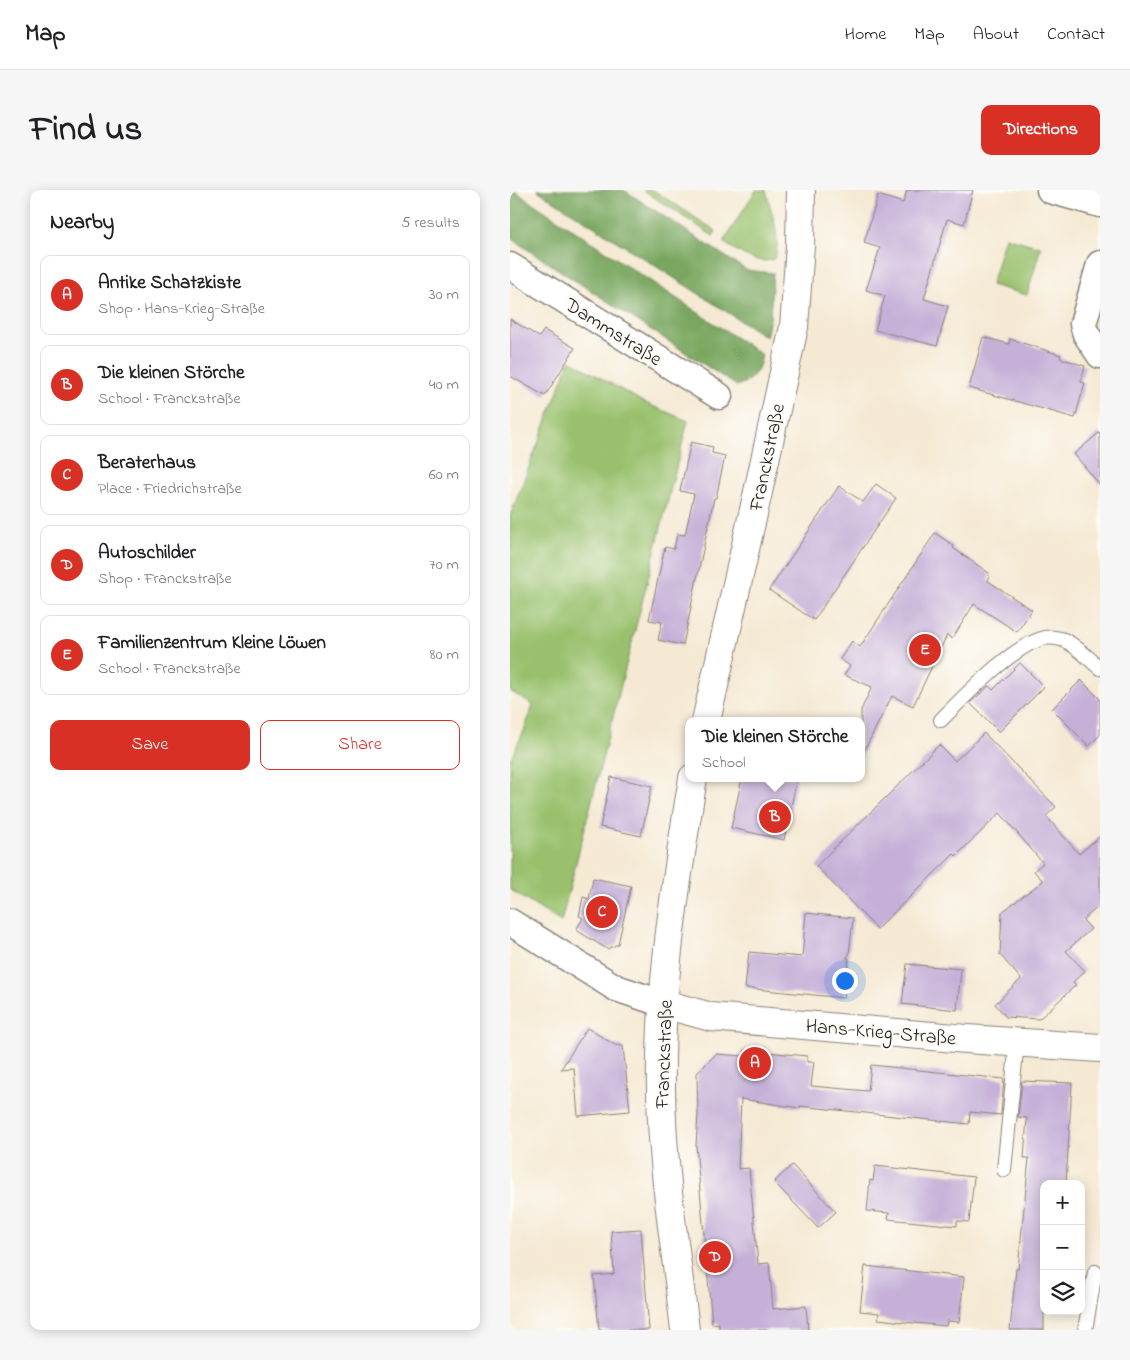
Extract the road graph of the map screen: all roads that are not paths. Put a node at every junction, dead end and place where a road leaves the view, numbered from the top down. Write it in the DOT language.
graph roads {
  1 [pos="801,190"];
  2 [pos="1050,190"];
  3 [pos="1100,204"];
  4 [pos="1100,264"];
  5 [pos="510,266"];
  6 [pos="1100,355"];
  7 [pos="719,396"];
  8 [pos="1100,668"];
  9 [pos="707,717"];
  10 [pos="941,720"];
  11 [pos="692,782"];
  12 [pos="510,922"];
  13 [pos="664,1004"];
  14 [pos="1017,1042"];
  15 [pos="1100,1048"];
  16 [pos="1004,1170"];
  17 [pos="1095,1272"];
  18 [pos="685,1330"];
  19 [pos="1085,1330"];
  1 -- 9 [label="street, Franckstraße"];
  2 -- 3 [label="street"];
  4 -- 6 [label="street"];
  5 -- 7 [label="street, Dammstraße"];
  8 -- 10 [label="lane"];
  11 -- 13 [label="street, Franckstraße"];
  12 -- 13 [label="street"];
  13 -- 14 [label="street, Hans-Krieg-Straße"];
  13 -- 18 [label="street, Franckstraße"];
  14 -- 15 [label="street, Hans-Krieg-Straße"];
  14 -- 16 [label="lane"];
  17 -- 19 [label="lane"];
}
